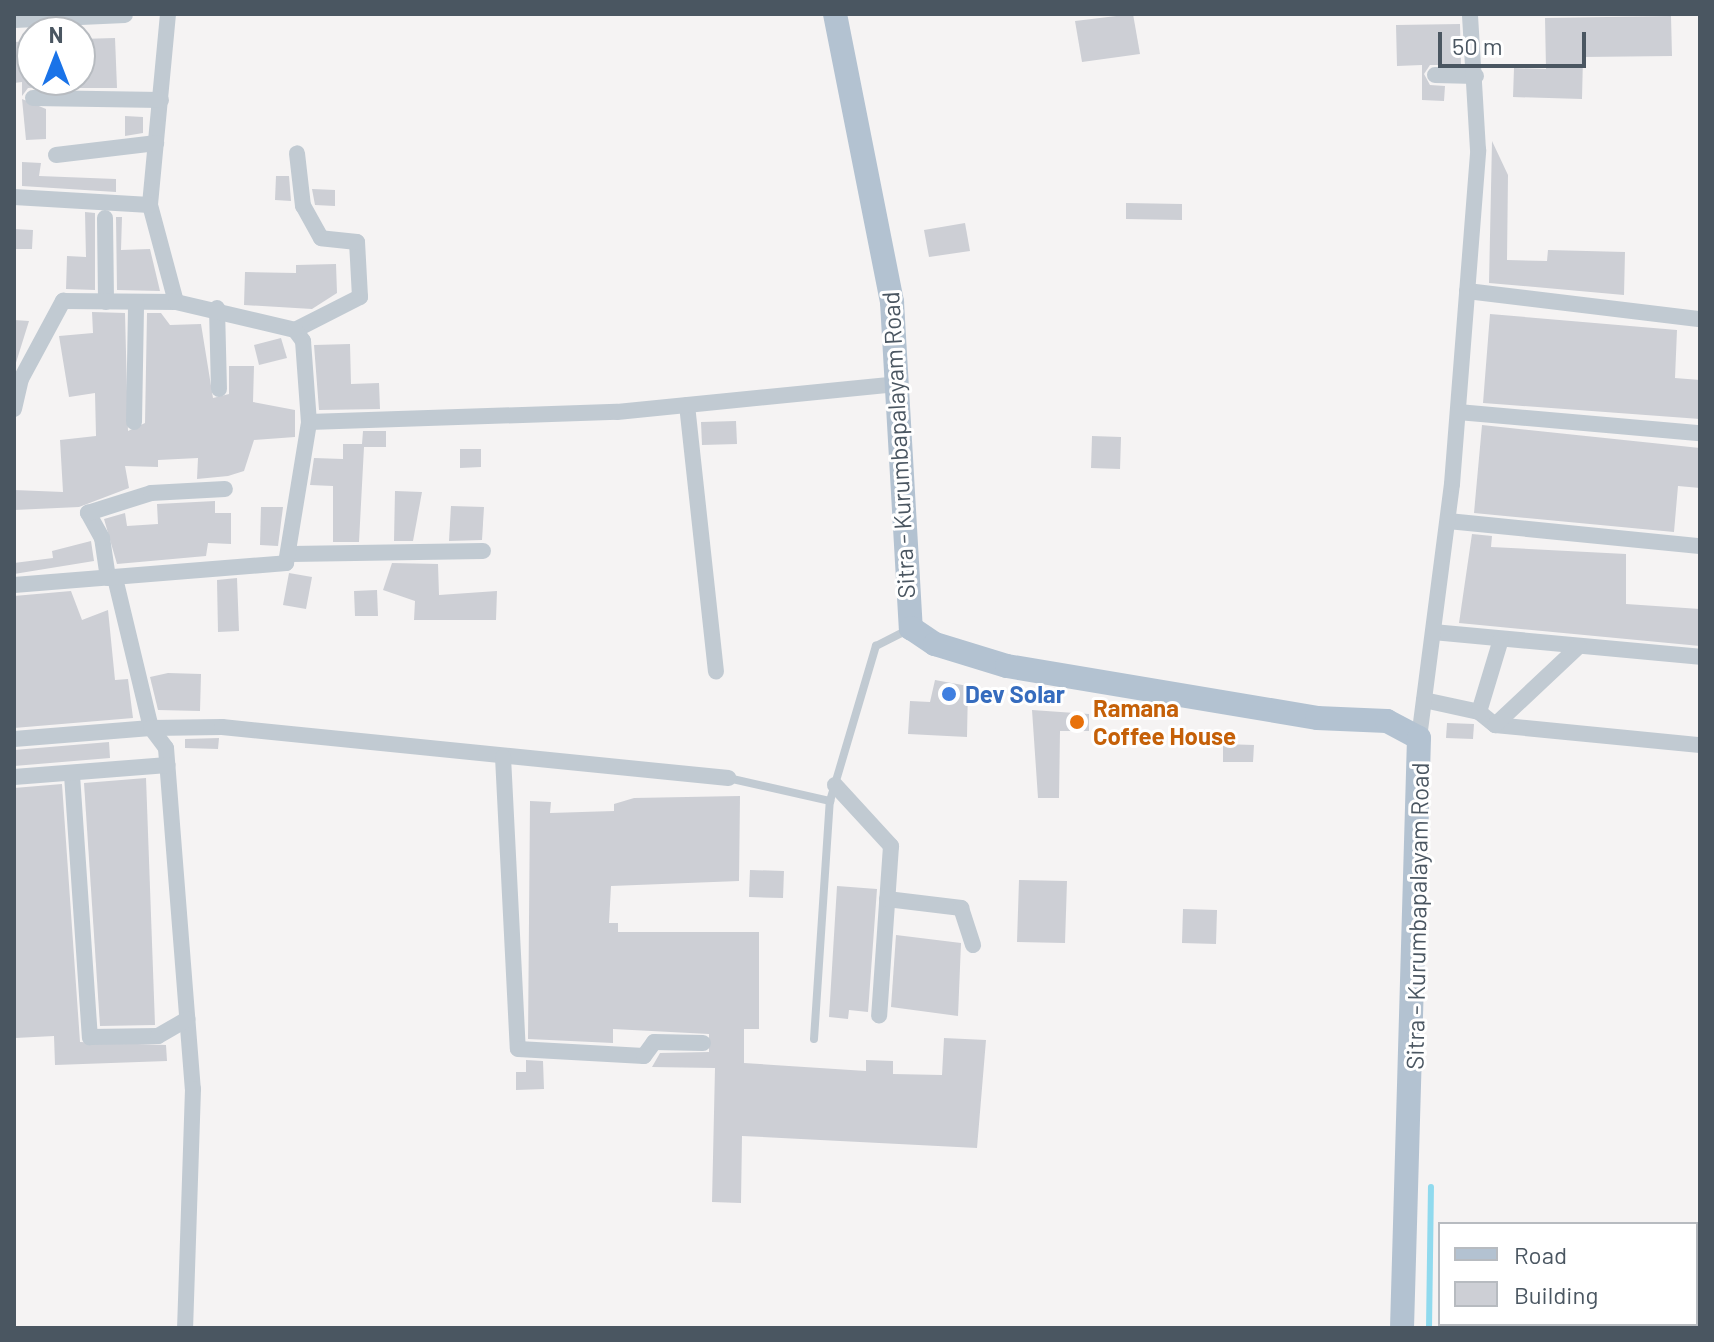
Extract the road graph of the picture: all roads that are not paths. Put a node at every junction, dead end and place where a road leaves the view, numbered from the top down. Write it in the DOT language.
graph roads {
  1 [pos="168,14"];
  2 [pos="835,14"];
  3 [pos="125,15"];
  4 [pos="1475,15"];
  5 [pos="14,20"];
  6 [pos="1435,75"];
  7 [pos="1476,76"];
  8 [pos="33,98"];
  9 [pos="161,100"];
  10 [pos="156,143"];
  11 [pos="297,153"];
  12 [pos="56,155"];
  13 [pos="14,197"];
  14 [pos="150,205"];
  15 [pos="105,218"];
  16 [pos="1467,291"];
  17 [pos="106,302"];
  18 [pos="136,302"];
  19 [pos="176,302"];
  20 [pos="217,308"];
  21 [pos="1700,319"];
  22 [pos="295,330"];
  23 [pos="897,384"];
  24 [pos="219,389"];
  25 [pos="687,405"];
  26 [pos="14,409"];
  27 [pos="1458,412"];
  28 [pos="134,422"];
  29 [pos="309,422"];
  30 [pos="1700,433"];
  31 [pos="225,489"];
  32 [pos="1448,521"];
  33 [pos="1700,546"];
  34 [pos="483,551"];
  35 [pos="291,554"];
  36 [pos="111,578"];
  37 [pos="14,585"];
  38 [pos="911,628"];
  39 [pos="1433,632"];
  40 [pos="1501,639"];
  41 [pos="1579,646"];
  42 [pos="1700,657"];
  43 [pos="716,671"];
  44 [pos="1424,700"];
  45 [pos="1479,712"];
  46 [pos="1495,725"];
  47 [pos="151,728"];
  48 [pos="1419,738"];
  49 [pos="14,739"];
  50 [pos="1700,745"];
  51 [pos="503,757"];
  52 [pos="168,765"];
  53 [pos="72,775"];
  54 [pos="14,777"];
  55 [pos="728,778"];
  56 [pos="833,793"];
  57 [pos="887,899"];
  58 [pos="973,945"];
  59 [pos="879,1016"];
  60 [pos="188,1019"];
  61 [pos="814,1039"];
  62 [pos="703,1043"];
  63 [pos="185,1328"];
  64 [pos="1402,1328"];
  1 -- 9 [label="street"];
  2 -- 23 [label="main road, Sitra - Kurumbapalayam Road"];
  3 -- 5 [label="street"];
  4 -- 7 [label="street"];
  6 -- 7 [label="street"];
  7 -- 16 [label="street"];
  8 -- 9 [label="street"];
  9 -- 10 [label="street"];
  10 -- 12 [label="street"];
  10 -- 14 [label="street"];
  11 -- 22 [label="street"];
  13 -- 14 [label="street"];
  14 -- 19 [label="street"];
  15 -- 17 [label="street"];
  16 -- 21 [label="street"];
  16 -- 27 [label="street"];
  17 -- 18 [label="street"];
  17 -- 26 [label="street"];
  18 -- 19 [label="street"];
  18 -- 28 [label="street"];
  19 -- 20 [label="street"];
  20 -- 22 [label="street"];
  20 -- 24 [label="street"];
  22 -- 29 [label="street"];
  23 -- 25 [label="street"];
  23 -- 38 [label="main road, Sitra - Kurumbapalayam Road"];
  25 -- 29 [label="street"];
  25 -- 43 [label="street"];
  27 -- 30 [label="street"];
  27 -- 32 [label="street"];
  29 -- 35 [label="street"];
  31 -- 36 [label="street"];
  32 -- 33 [label="street"];
  32 -- 39 [label="street"];
  34 -- 35 [label="street"];
  35 -- 36 [label="street"];
  36 -- 37 [label="street"];
  36 -- 47 [label="street"];
  38 -- 48 [label="main road, Sitra - Kurumbapalayam Road"];
  38 -- 56 [label="lane"];
  39 -- 40 [label="street"];
  39 -- 44 [label="street"];
  40 -- 41 [label="street"];
  40 -- 45 [label="street"];
  41 -- 42 [label="street"];
  41 -- 46 [label="street"];
  44 -- 45 [label="street"];
  44 -- 48 [label="street"];
  45 -- 46 [label="street"];
  46 -- 50 [label="street"];
  47 -- 49 [label="street"];
  47 -- 51 [label="street"];
  47 -- 52 [label="street"];
  48 -- 64 [label="main road, Sitra - Kurumbapalayam Road"];
  51 -- 55 [label="street"];
  51 -- 62 [label="street"];
  52 -- 53 [label="street"];
  52 -- 60 [label="street"];
  53 -- 54 [label="street"];
  53 -- 60 [label="street"];
  55 -- 56 [label="lane"];
  56 -- 57 [label="street"];
  56 -- 61 [label="lane"];
  57 -- 58 [label="street"];
  57 -- 59 [label="street"];
  60 -- 63 [label="street"];
}
